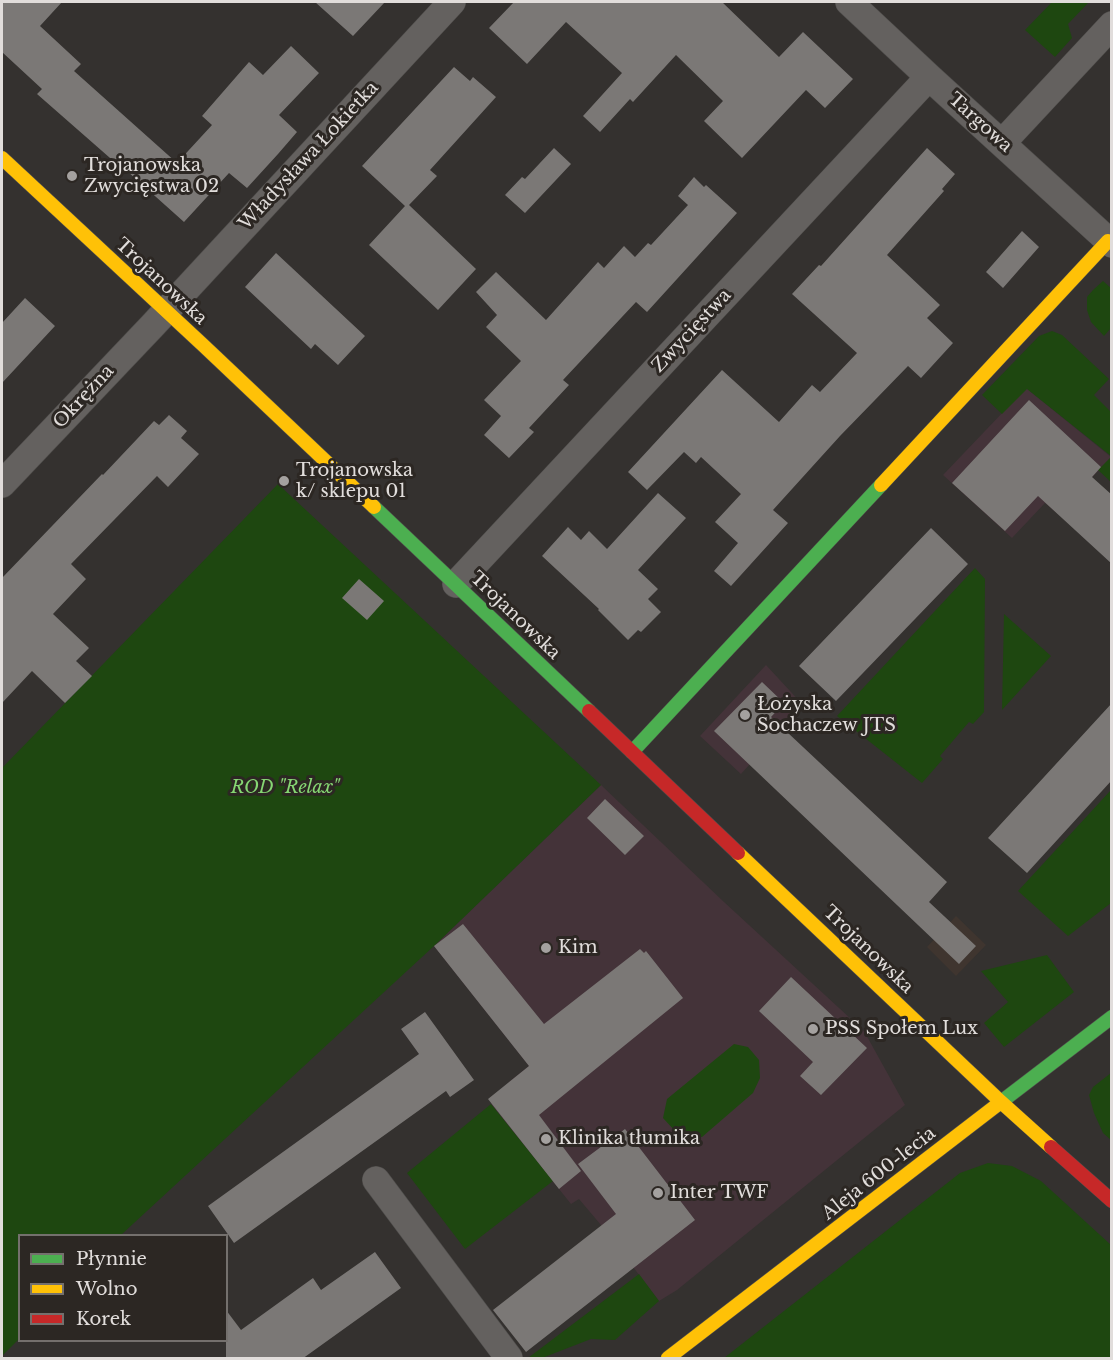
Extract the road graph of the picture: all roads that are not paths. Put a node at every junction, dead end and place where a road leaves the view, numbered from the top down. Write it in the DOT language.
graph roads {
  1 [pos="452,2"];
  2 [pos="849,2"];
  3 [pos="1112,25"];
  4 [pos="929,77"];
  5 [pos="1002,143"];
  6 [pos="2,158"];
  7 [pos="1110,243"];
  8 [pos="166,310"];
  9 [pos="2,484"];
  10 [pos="456,584"];
  11 [pos="632,752"];
  12 [pos="1112,1017"];
  13 [pos="1001,1102"];
  14 [pos="376,1180"];
  15 [pos="1112,1201"];
  16 [pos="509,1359"];
  17 [pos="668,1359"];
  1 -- 8 [label="street, Władysława Łokietka"];
  2 -- 4 [label="street, Targowa"];
  3 -- 5 [label="street"];
  4 -- 5 [label="street, Targowa"];
  4 -- 10 [label="street, Zwycięstwa"];
  5 -- 7 [label="street, Targowa"];
  6 -- 8 [label="street, Trojanowska"];
  7 -- 11 [label="street"];
  8 -- 9 [label="street, Okrężna"];
  8 -- 10 [label="street, Trojanowska"];
  10 -- 11 [label="street, Trojanowska"];
  11 -- 13 [label="street, Trojanowska"];
  12 -- 13 [label="street, Aleja 600-lecia"];
  13 -- 15 [label="street, Trojanowska"];
  13 -- 17 [label="street, Aleja 600-lecia"];
  14 -- 16 [label="street"];
}
